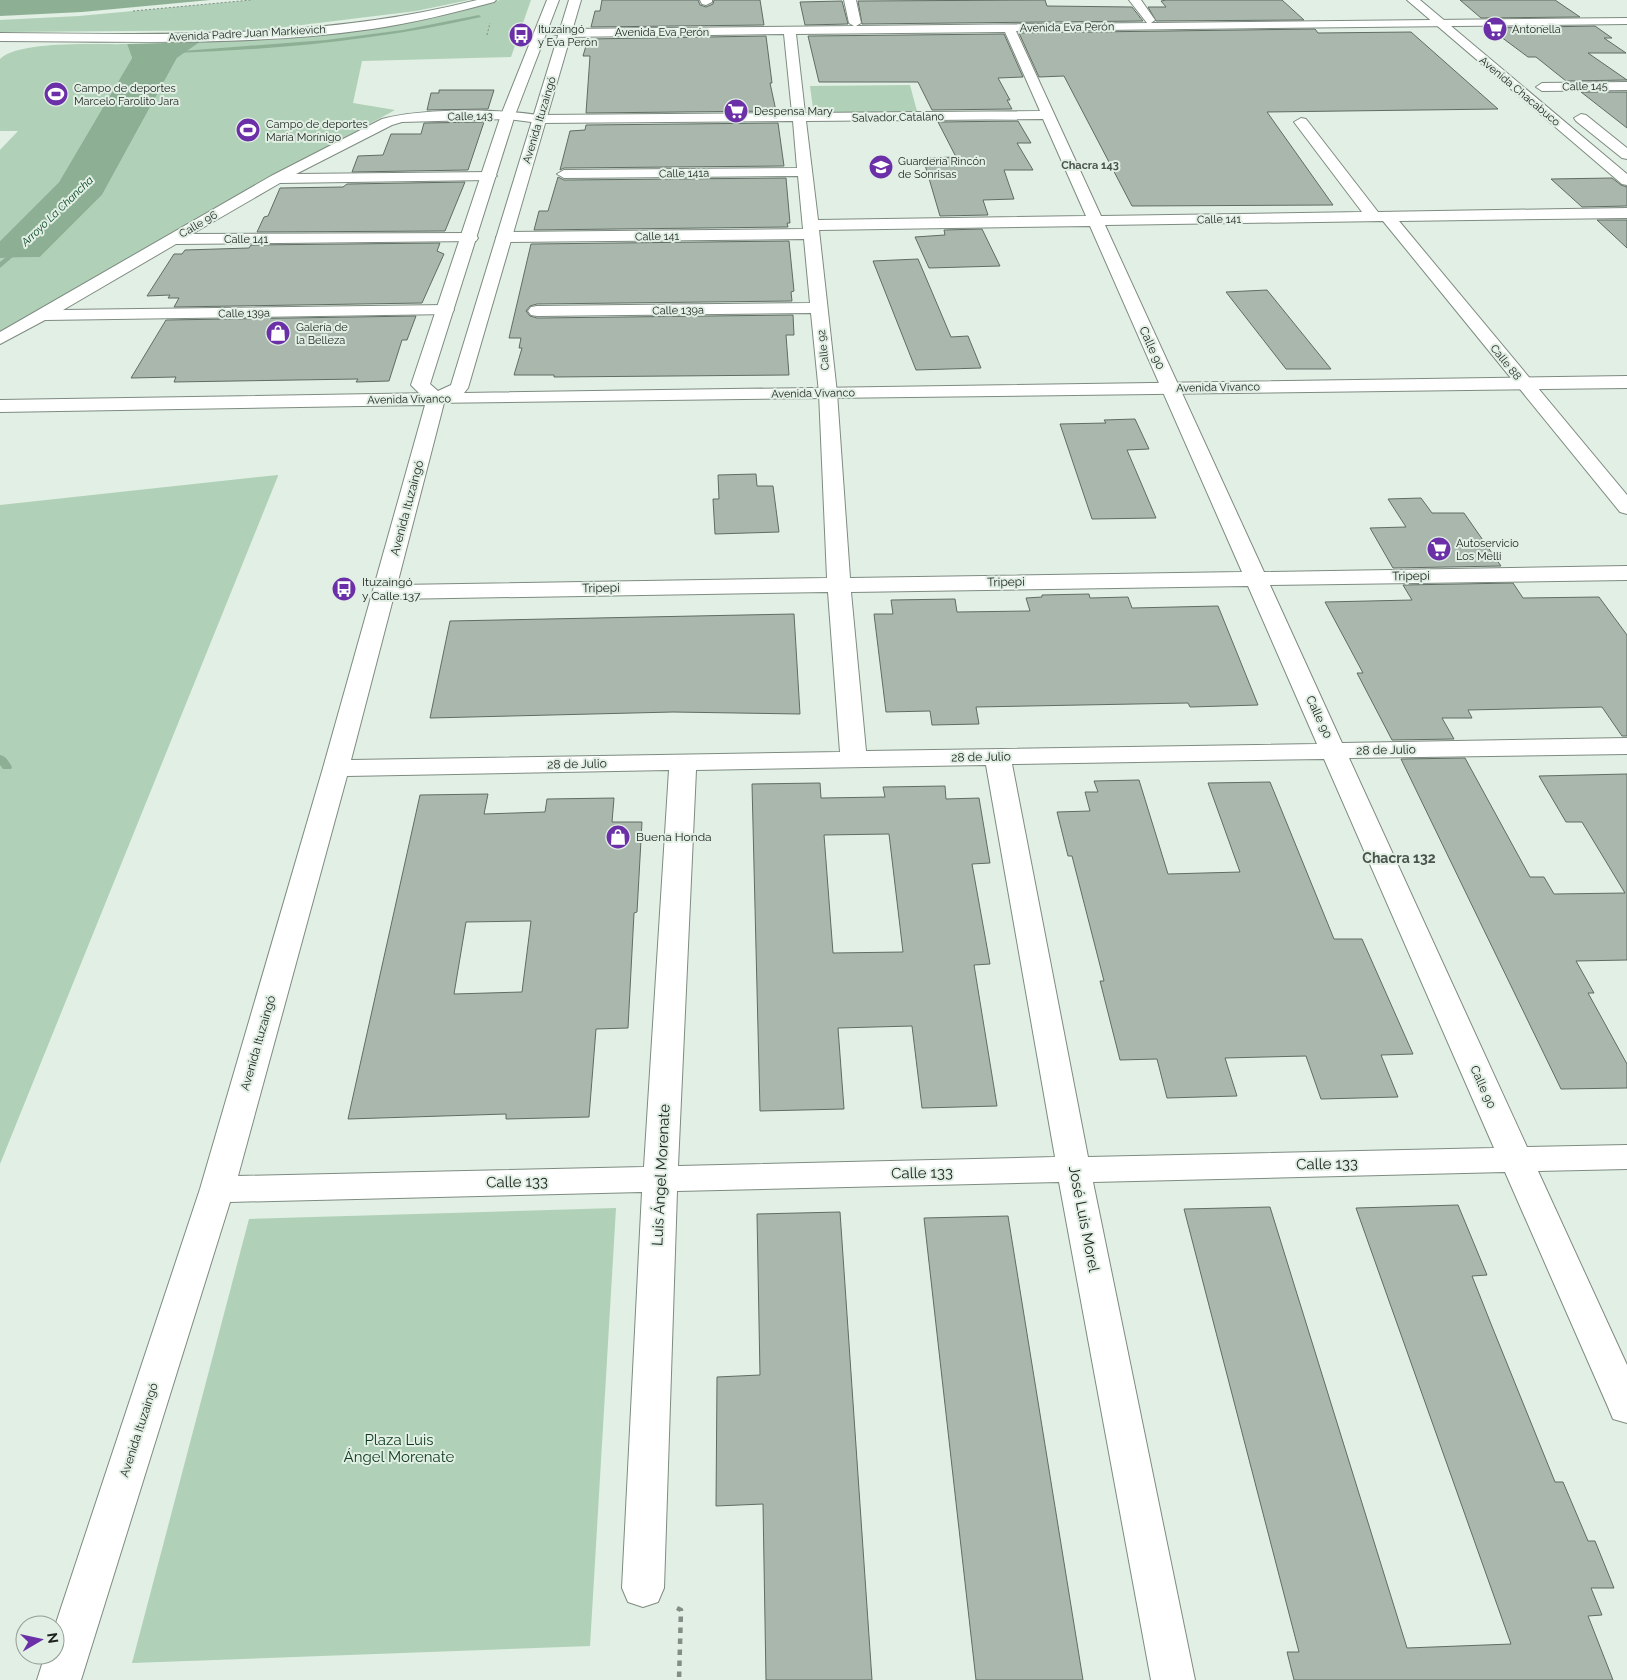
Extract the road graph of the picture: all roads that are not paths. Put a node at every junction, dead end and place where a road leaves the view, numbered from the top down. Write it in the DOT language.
graph roads {
  1 [pos="490,0"];
  2 [pos="553,0"];
  3 [pos="576,0"];
  4 [pos="850,0"];
  5 [pos="1135,0"];
  6 [pos="1413,0"];
  7 [pos="1627,17"];
  8 [pos="1457,18"];
  9 [pos="1148,20"];
  10 [pos="1437,21"];
  11 [pos="1627,21"];
  12 [pos="856,23"];
  13 [pos="1009,28"];
  14 [pos="543,29"];
  15 [pos="567,29"];
  16 [pos="790,31"];
  17 [pos="1478,35"];
  18 [pos="0,37"];
  19 [pos="1539,84"];
  20 [pos="1627,86"];
  21 [pos="1558,99"];
  22 [pos="1573,112"];
  23 [pos="508,115"];
  24 [pos="1048,115"];
  25 [pos="402,118"];
  26 [pos="799,118"];
  27 [pos="539,120"];
  28 [pos="1300,122"];
  29 [pos="1627,155"];
  30 [pos="805,172"];
  31 [pos="564,174"];
  32 [pos="490,176"];
  33 [pos="276,179"];
  34 [pos="1627,180"];
  35 [pos="1627,213"];
  36 [pos="1380,216"];
  37 [pos="1095,220"];
  38 [pos="811,230"];
  39 [pos="504,237"];
  40 [pos="470,238"];
  41 [pos="172,239"];
  42 [pos="819,308"];
  43 [pos="445,310"];
  44 [pos="537,311"];
  45 [pos="43,315"];
  46 [pos="0,339"];
  47 [pos="1627,382"];
  48 [pos="1522,383"];
  49 [pos="1170,388"];
  50 [pos="828,393"];
  51 [pos="436,399"];
  52 [pos="0,406"];
  53 [pos="1627,508"];
  54 [pos="1627,572"];
  55 [pos="1255,578"];
  56 [pos="839,585"];
  57 [pos="384,592"];
  58 [pos="1627,746"];
  59 [pos="1334,751"];
  60 [pos="998,757"];
  61 [pos="854,759"];
  62 [pos="683,762"];
  63 [pos="336,768"];
  64 [pos="1627,1157"];
  65 [pos="1515,1160"];
  66 [pos="1074,1170"];
  67 [pos="660,1179"];
  68 [pos="217,1189"];
  69 [pos="1627,1407"];
  70 [pos="643,1588"];
  71 [pos="59,1680"];
  72 [pos="1173,1680"];
  1 -- 18 [label="street, Avenida Padre Juan Markievich"];
  2 -- 14 [label="street"];
  3 -- 15 [label="street, Avenida Ituzaingó"];
  4 -- 12 [label="street"];
  5 -- 9 [label="street"];
  6 -- 10 [label="street, Avenida Chacabuco"];
  7 -- 8 [label="street, Avenida Eva Perón"];
  8 -- 10 [label="street, Avenida Eva Perón"];
  8 -- 11 [label="street, Avenida Eva Perón"];
  8 -- 17 [label="street"];
  9 -- 10 [label="street, Avenida Eva Perón"];
  9 -- 12 [label="street, Avenida Eva Perón"];
  10 -- 13 [label="street, Avenida Eva Perón"];
  10 -- 34 [label="street, Avenida Chacabuco"];
  12 -- 15 [label="street, Avenida Eva Perón"];
  13 -- 16 [label="street, Avenida Eva Perón"];
  13 -- 24 [label="street, Calle 90"];
  14 -- 15 [label="street, Avenida Eva Perón"];
  14 -- 23 [label="street"];
  15 -- 16 [label="street, Avenida Eva Perón"];
  15 -- 27 [label="street, Avenida Ituzaingó"];
  16 -- 26 [label="street, Calle 92"];
  19 -- 20 [label="street, Calle 145"];
  19 -- 21 [label="street, Avenida Chacabuco"];
  22 -- 29 [label="street, Avenida Chacabuco"];
  23 -- 25 [label="street, Calle 143"];
  23 -- 27 [label="street, Calle 143"];
  23 -- 32 [label="street"];
  24 -- 26 [label="street, Salvador Catalano"];
  24 -- 37 [label="street, Calle 90"];
  25 -- 33 [label="street, Calle 96"];
  26 -- 27 [label="street, Salvador Catalano"];
  26 -- 30 [label="street, Calle 92"];
  27 -- 39 [label="street, Avenida Ituzaingó"];
  28 -- 36 [label="street, Calle 88"];
  30 -- 31 [label="street, Calle 141a"];
  30 -- 38 [label="street, Calle 92"];
  32 -- 33 [label="street"];
  32 -- 40 [label="street"];
  33 -- 41 [label="street, Calle 96"];
  35 -- 36 [label="street, Calle 141"];
  36 -- 37 [label="street, Calle 141"];
  36 -- 48 [label="street, Calle 88"];
  37 -- 38 [label="street, Calle 141"];
  37 -- 49 [label="street, Calle 90"];
  38 -- 39 [label="street, Calle 141"];
  38 -- 42 [label="street, Calle 92"];
  39 -- 51 [label="street, Avenida Ituzaingó"];
  40 -- 41 [label="street, Calle 141"];
  40 -- 43 [label="street"];
  41 -- 45 [label="street, Calle 96"];
  42 -- 44 [label="street, Calle 139a"];
  42 -- 50 [label="street, Calle 92"];
  43 -- 45 [label="street, Calle 139a"];
  43 -- 51 [label="street"];
  45 -- 46 [label="street, Calle 96"];
  47 -- 48 [label="street, Avenida Vivanco"];
  48 -- 49 [label="street, Avenida Vivanco"];
  48 -- 53 [label="street, Calle 88"];
  49 -- 50 [label="street, Avenida Vivanco"];
  49 -- 55 [label="street, Calle 90"];
  50 -- 51 [label="street, Avenida Vivanco"];
  50 -- 56 [label="street, Calle 92"];
  51 -- 52 [label="street, Avenida Vivanco"];
  51 -- 57 [label="street, Avenida Ituzaingó"];
  54 -- 55 [label="street, Tripepi"];
  55 -- 56 [label="street, Tripepi"];
  55 -- 59 [label="street, Calle 90"];
  56 -- 57 [label="street, Tripepi"];
  56 -- 61 [label="street, Calle 92"];
  57 -- 63 [label="street, Avenida Ituzaingó"];
  58 -- 59 [label="street, 28 de Julio"];
  59 -- 60 [label="street, 28 de Julio"];
  59 -- 65 [label="street, Calle 90"];
  60 -- 61 [label="street, 28 de Julio"];
  60 -- 66 [label="street, José Luis Morel"];
  61 -- 62 [label="street, 28 de Julio"];
  62 -- 63 [label="street, 28 de Julio"];
  62 -- 67 [label="street, Luis Ángel Morenate"];
  63 -- 68 [label="street, Avenida Ituzaingó"];
  64 -- 65 [label="street, Calle 133"];
  65 -- 66 [label="street, Calle 133"];
  65 -- 69 [label="street, Calle 90"];
  66 -- 67 [label="street, Calle 133"];
  66 -- 72 [label="street, José Luis Morel"];
  67 -- 68 [label="street, Calle 133"];
  67 -- 70 [label="street, Luis Ángel Morenate"];
  68 -- 71 [label="street, Avenida Ituzaingó"];
}
